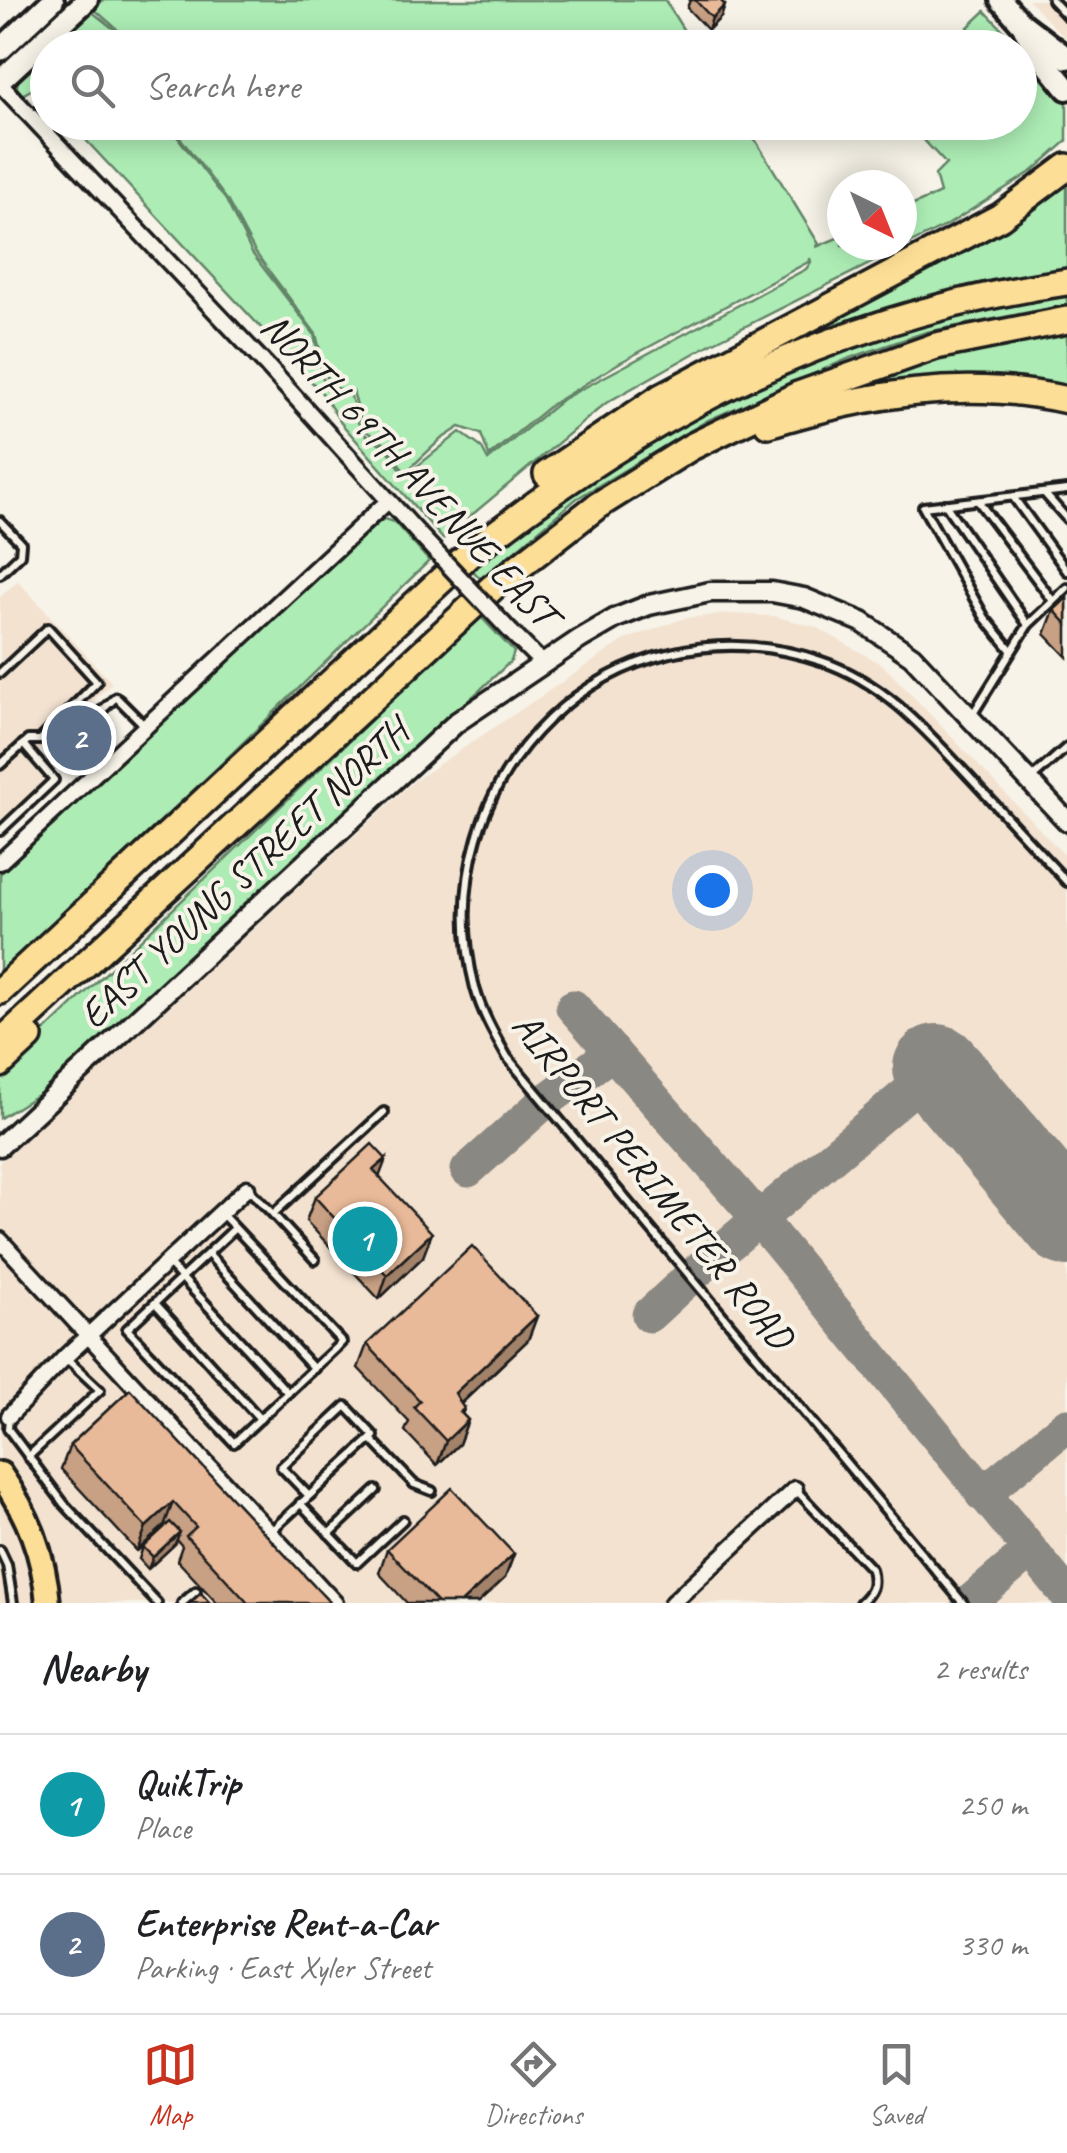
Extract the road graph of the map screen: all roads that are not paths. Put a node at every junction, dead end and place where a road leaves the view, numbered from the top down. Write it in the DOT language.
graph roads {
  1 [pos="53,0"];
  2 [pos="87,0"];
  3 [pos="1052,0"];
  4 [pos="1004,1"];
  5 [pos="1067,16"];
  6 [pos="1020,22"];
  7 [pos="55,30"];
  8 [pos="1025,30"];
  9 [pos="1030,30"];
  10 [pos="1037,35"];
  11 [pos="0,50"];
  12 [pos="1037,52"];
  13 [pos="30,54"];
  14 [pos="1067,58"];
  15 [pos="0,82"];
  16 [pos="1067,88"];
  17 [pos="30,114"];
  18 [pos="54,140"];
  19 [pos="1067,167"];
  20 [pos="1067,282"];
  21 [pos="1067,320"];
  22 [pos="1067,400"];
  23 [pos="691,447"];
  24 [pos="1067,490"];
  25 [pos="1044,493"];
  26 [pos="1014,496"];
  27 [pos="388,501"];
  28 [pos="978,501"];
  29 [pos="945,504"];
  30 [pos="1067,519"];
  31 [pos="0,521"];
  32 [pos="466,557"];
  33 [pos="1067,571"];
  34 [pos="0,574"];
  35 [pos="1067,588"];
  36 [pos="1053,601"];
  37 [pos="1028,625"];
  38 [pos="1011,650"];
  39 [pos="544,664"];
  40 [pos="0,673"];
  41 [pos="970,718"];
  42 [pos="144,726"];
  43 [pos="23,744"];
  44 [pos="1067,747"];
  45 [pos="53,758"];
  46 [pos="0,765"];
  47 [pos="1029,780"];
  48 [pos="1067,821"];
  49 [pos="0,831"];
  50 [pos="0,862"];
  51 [pos="1067,882"];
  52 [pos="132,921"];
  53 [pos="0,990"];
  54 [pos="0,1044"];
  55 [pos="0,1064"];
  56 [pos="384,1112"];
  57 [pos="28,1120"];
  58 [pos="0,1134"];
  59 [pos="351,1142"];
  60 [pos="0,1146"];
  61 [pos="362,1153"];
  62 [pos="247,1188"];
  63 [pos="221,1212"];
  64 [pos="273,1214"];
  65 [pos="235,1228"];
  66 [pos="0,1240"];
  67 [pos="208,1254"];
  68 [pos="315,1260"];
  69 [pos="168,1263"];
  70 [pos="182,1278"];
  71 [pos="155,1303"];
  72 [pos="114,1313"];
  73 [pos="127,1329"];
  74 [pos="88,1336"];
  75 [pos="65,1357"];
  76 [pos="314,1369"];
  77 [pos="288,1393"];
  78 [pos="9,1416"];
  79 [pos="260,1419"];
  80 [pos="371,1438"];
  81 [pos="28,1457"];
  82 [pos="0,1474"];
  83 [pos="796,1489"];
  84 [pos="376,1490"];
  85 [pos="432,1492"];
  86 [pos="308,1496"];
  87 [pos="300,1503"];
  88 [pos="403,1520"];
  89 [pos="270,1532"];
  90 [pos="329,1534"];
  91 [pos="0,1550"];
  92 [pos="196,1590"];
  93 [pos="152,1601"];
  94 [pos="13,1603"];
  95 [pos="48,1603"];
  96 [pos="182,1603"];
  97 [pos="335,1603"];
  98 [pos="672,1603"];
  99 [pos="860,1603"];
  100 [pos="963,1603"];
  1 -- 11 [label="main road"];
  2 -- 7 [label="main road"];
  3 -- 5 [label="lane"];
  4 -- 6 [label="main road"];
  6 -- 8 [label="main road"];
  6 -- 9 [label="main road"];
  10 -- 14 [label="main road"];
  12 -- 16 [label="main road"];
  13 -- 15 [label="main road"];
  15 -- 17 [label="street, NORTH 69TH AVENUE EAST"];
  18 -- 27 [label="street, NORTH 69TH AVENUE EAST"];
  19 -- 32 [label="highway"];
  20 -- 32 [label="highway"];
  21 -- 23 [label="highway"];
  22 -- 23 [label="highway"];
  23 -- 52 [label="highway"];
  24 -- 25 [label="lane"];
  25 -- 26 [label="lane"];
  25 -- 30 [label="lane"];
  26 -- 28 [label="lane"];
  26 -- 33 [label="lane"];
  27 -- 39 [label="street, NORTH 69TH AVENUE EAST, bridge"];
  27 -- 42 [label="street"];
  28 -- 29 [label="lane"];
  28 -- 36 [label="lane"];
  29 -- 37 [label="lane"];
  29 -- 38 [label="lane"];
  31 -- 34 [label="lane"];
  32 -- 53 [label="highway"];
  35 -- 36 [label="lane"];
  36 -- 37 [label="lane"];
  37 -- 38 [label="lane"];
  38 -- 41 [label="lane"];
  39 -- 41 [label="street, NORTH 69TH AVENUE EAST"];
  39 -- 57 [label="street, EAST YOUNG STREET NORTH"];
  40 -- 43 [label="lane"];
  41 -- 47 [label="street, NORTH 69TH AVENUE EAST"];
  42 -- 45 [label="lane"];
  42 -- 50 [label="street"];
  43 -- 46 [label="lane"];
  43 -- 49 [label="lane"];
  44 -- 47 [label="lane"];
  47 -- 48 [label="street, NORTH 69TH AVENUE EAST"];
  51 -- 100 [label="lane, AIRPORT PERIMETER ROAD"];
  52 -- 54 [label="highway"];
  52 -- 55 [label="highway"];
  56 -- 59 [label="lane"];
  57 -- 58 [label="street"];
  57 -- 60 [label="street, EAST YOUNG STREET NORTH"];
  59 -- 61 [label="lane"];
  59 -- 64 [label="lane"];
  62 -- 63 [label="street"];
  62 -- 64 [label="lane"];
  63 -- 65 [label="lane"];
  63 -- 69 [label="street"];
  64 -- 68 [label="lane"];
  65 -- 67 [label="lane"];
  65 -- 76 [label="lane"];
  66 -- 74 [label="street"];
  67 -- 70 [label="lane"];
  67 -- 76 [label="lane"];
  69 -- 70 [label="lane"];
  69 -- 72 [label="street"];
  70 -- 71 [label="lane"];
  70 -- 77 [label="lane"];
  71 -- 73 [label="lane"];
  71 -- 79 [label="lane"];
  72 -- 73 [label="lane"];
  72 -- 74 [label="street"];
  73 -- 79 [label="lane"];
  74 -- 75 [label="street"];
  74 -- 89 [label="street"];
  75 -- 78 [label="street"];
  75 -- 81 [label="lane"];
  76 -- 77 [label="lane"];
  77 -- 79 [label="lane"];
  78 -- 81 [label="lane"];
  80 -- 85 [label="lane"];
  80 -- 86 [label="lane"];
  80 -- 86 [label="lane"];
  81 -- 93 [label="lane"];
  82 -- 95 [label="main road"];
  83 -- 98 [label="street"];
  83 -- 99 [label="lane"];
  84 -- 90 [label="lane"];
  86 -- 87 [label="lane"];
  87 -- 89 [label="lane"];
  87 -- 90 [label="lane"];
  88 -- 90 [label="lane"];
  89 -- 97 [label="street"];
  91 -- 94 [label="lane"];
  92 -- 96 [label="lane"];
}
